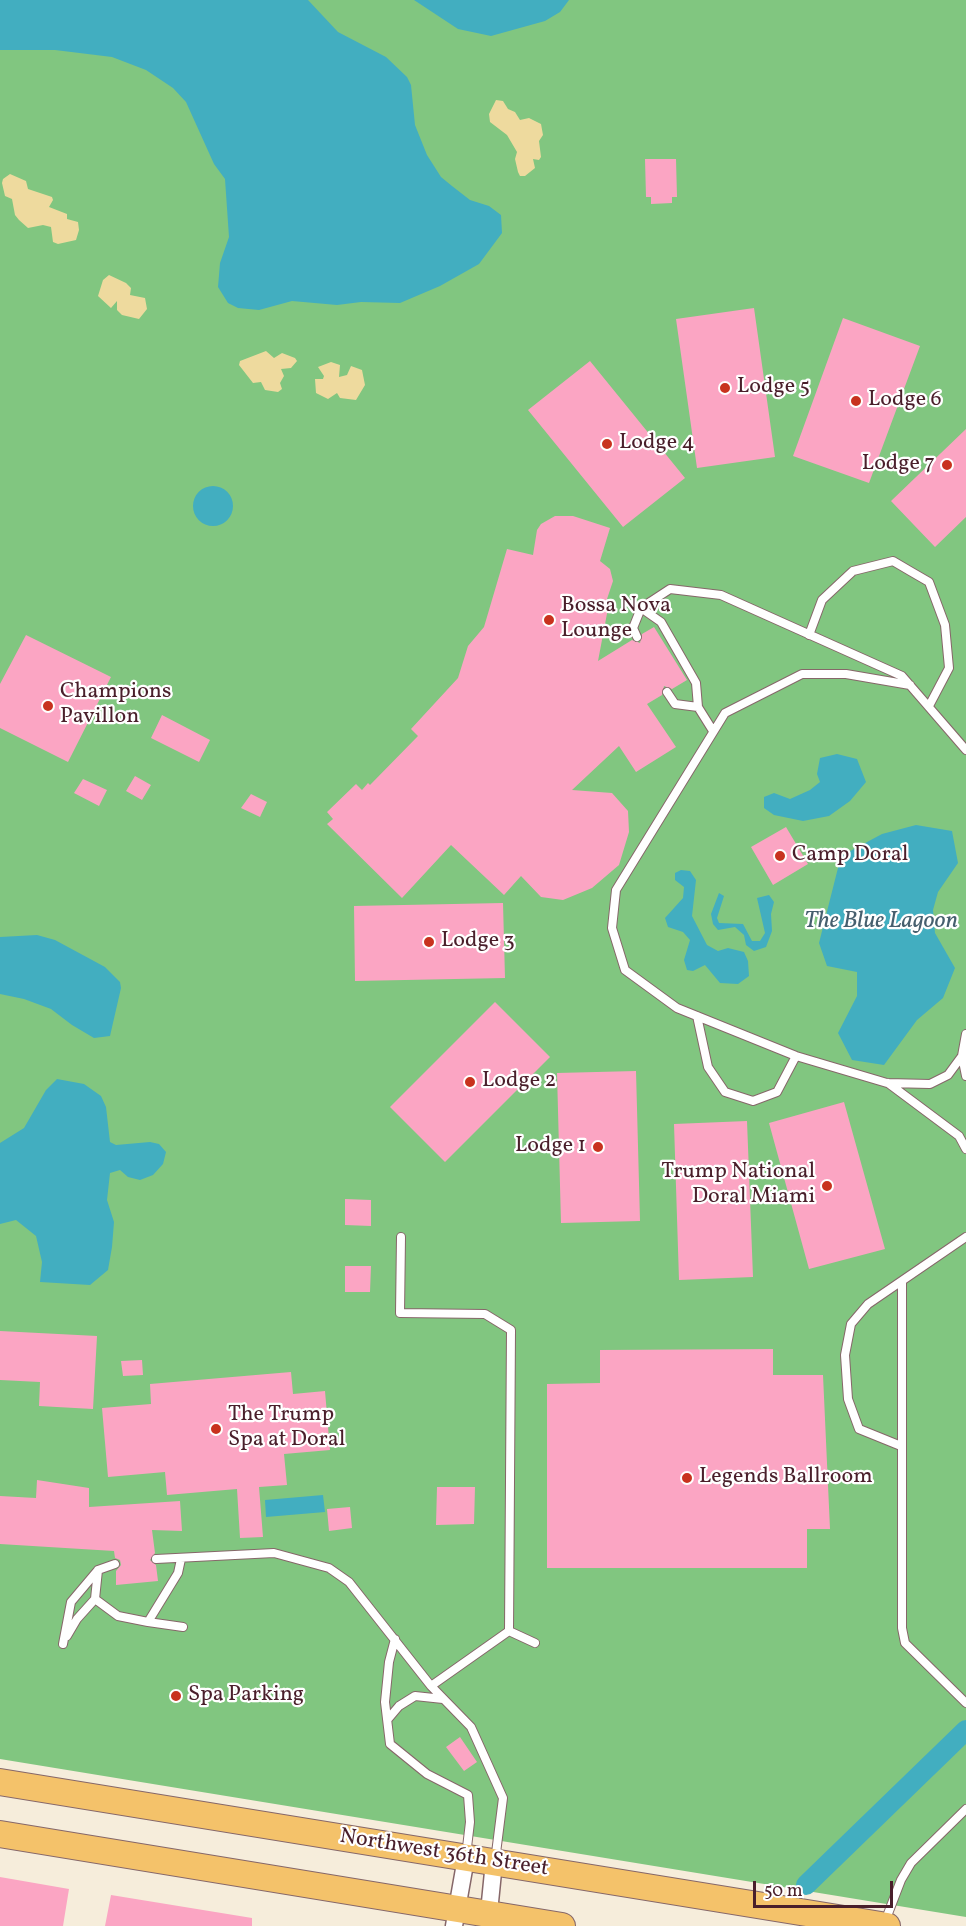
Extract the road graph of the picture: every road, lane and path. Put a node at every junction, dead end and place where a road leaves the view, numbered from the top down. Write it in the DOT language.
graph roads {
  1 [pos="641,608"];
  2 [pos="809,635"];
  3 [pos="637,637"];
  4 [pos="910,685"];
  5 [pos="667,692"];
  6 [pos="929,706"];
  7 [pos="698,707"];
  8 [pos="713,731"];
  9 [pos="966,750"];
  10 [pos="697,1016"];
  11 [pos="966,1034"];
  12 [pos="796,1056"];
  13 [pos="962,1056"];
  14 [pos="966,1072"];
  15 [pos="887,1083"];
  16 [pos="966,1149"];
  17 [pos="401,1237"];
  18 [pos="966,1237"];
  19 [pos="902,1282"];
  20 [pos="902,1446"];
  21 [pos="156,1559"];
  22 [pos="181,1559"];
  23 [pos="115,1564"];
  24 [pos="98,1570"];
  25 [pos="95,1599"];
  26 [pos="148,1622"];
  27 [pos="183,1627"];
  28 [pos="508,1631"];
  29 [pos="394,1640"];
  30 [pos="535,1643"];
  31 [pos="431,1686"];
  32 [pos="443,1699"];
  33 [pos="966,1702"];
  34 [pos="388,1719"];
  35 [pos="0,1782"];
  36 [pos="966,1809"];
  37 [pos="0,1834"];
  38 [pos="466,1858"];
  39 [pos="495,1862"];
  40 [pos="455,1917"];
  41 [pos="488,1920"];
  42 [pos="562,1926"];
  43 [pos="885,1926"];
  1 -- 2 [label="lane"];
  1 -- 3 [label="lane"];
  1 -- 7 [label="lane"];
  2 -- 4 [label="lane"];
  2 -- 6 [label="lane"];
  4 -- 6 [label="lane"];
  4 -- 8 [label="lane"];
  5 -- 7 [label="lane"];
  6 -- 9 [label="lane"];
  7 -- 8 [label="lane"];
  8 -- 10 [label="lane"];
  10 -- 12 [label="lane"];
  10 -- 12 [label="lane"];
  11 -- 13 [label="lane"];
  12 -- 15 [label="lane"];
  13 -- 14 [label="lane"];
  13 -- 15 [label="lane"];
  15 -- 16 [label="lane"];
  17 -- 28 [label="lane"];
  18 -- 19 [label="lane"];
  19 -- 20 [label="lane"];
  19 -- 20 [label="lane"];
  20 -- 33 [label="lane"];
  21 -- 22 [label="lane"];
  22 -- 26 [label="lane"];
  22 -- 29 [label="lane"];
  23 -- 24 [label="lane"];
  24 -- 25 [label="lane"];
  24 -- 25 [label="lane"];
  25 -- 26 [label="lane"];
  26 -- 27 [label="lane"];
  28 -- 30 [label="lane"];
  28 -- 31 [label="lane"];
  29 -- 31 [label="lane"];
  29 -- 34 [label="lane"];
  31 -- 32 [label="lane"];
  32 -- 34 [label="lane"];
  32 -- 39 [label="lane"];
  34 -- 38 [label="lane"];
  35 -- 38 [label="main road, Northwest 36th Street"];
  36 -- 43 [label="lane"];
  37 -- 40 [label="main road"];
  38 -- 39 [label="main road, Northwest 36th Street"];
  38 -- 40 [label="street"];
  39 -- 41 [label="street"];
  39 -- 43 [label="main road, Northwest 36th Street"];
  40 -- 41 [label="main road"];
  41 -- 42 [label="main road"];
}
